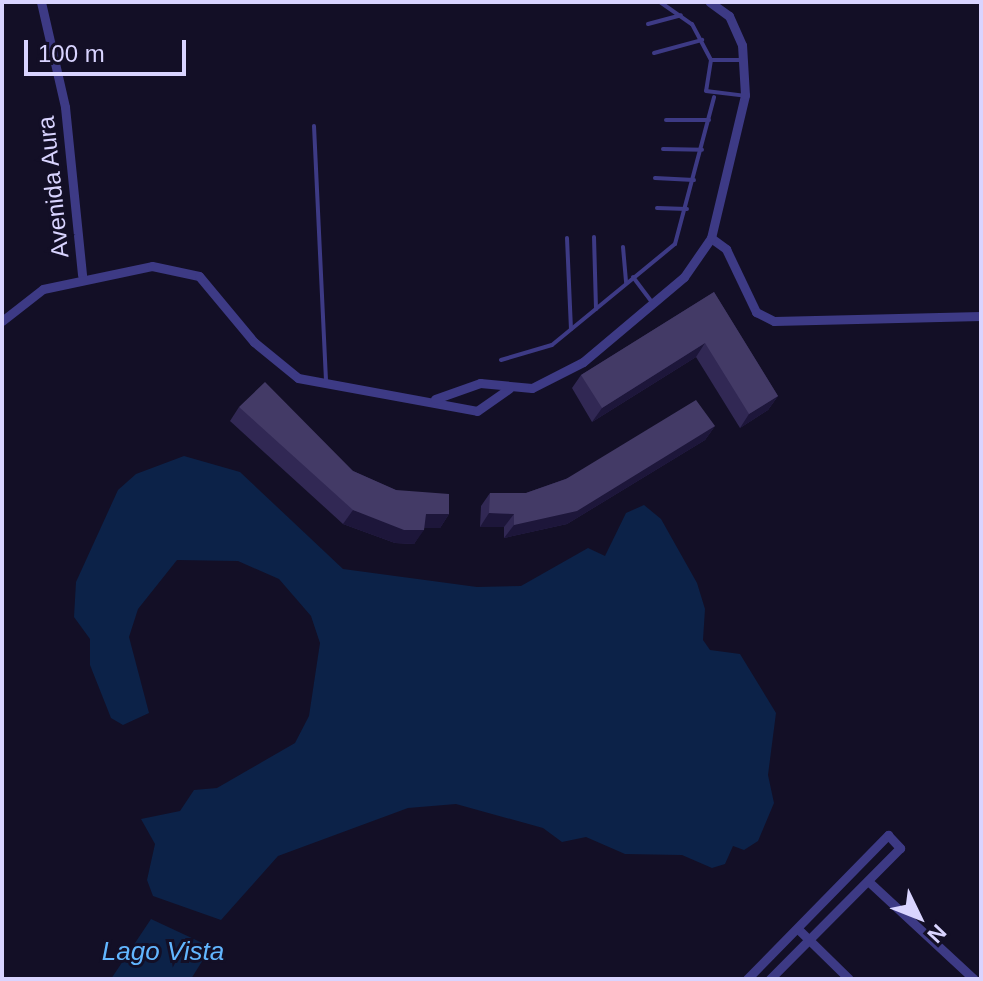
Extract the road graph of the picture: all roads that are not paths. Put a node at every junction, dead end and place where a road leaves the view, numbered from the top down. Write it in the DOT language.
graph roads {
  1 [pos="41,2"];
  2 [pos="660,2"];
  3 [pos="710,2"];
  4 [pos="681,15"];
  5 [pos="648,24"];
  6 [pos="702,40"];
  7 [pos="654,53"];
  8 [pos="711,60"];
  9 [pos="745,60"];
  10 [pos="745,95"];
  11 [pos="714,97"];
  12 [pos="666,120"];
  13 [pos="709,120"];
  14 [pos="314,126"];
  15 [pos="663,149"];
  16 [pos="702,150"];
  17 [pos="655,178"];
  18 [pos="694,180"];
  19 [pos="657,208"];
  20 [pos="687,209"];
  21 [pos="594,237"];
  22 [pos="567,238"];
  23 [pos="711,238"];
  24 [pos="623,247"];
  25 [pos="82,275"];
  26 [pos="633,277"];
  27 [pos="626,283"];
  28 [pos="651,302"];
  29 [pos="596,309"];
  30 [pos="981,316"];
  31 [pos="2,321"];
  32 [pos="571,329"];
  33 [pos="501,360"];
  34 [pos="327,386"];
  35 [pos="509,389"];
  36 [pos="435,399"];
  37 [pos="868,881"];
  38 [pos="798,929"];
  39 [pos="810,941"];
  40 [pos="747,979"];
  41 [pos="770,979"];
  42 [pos="849,979"];
  43 [pos="974,979"];
  1 -- 25 [label="street, Avenida Aura"];
  2 -- 4 [label="lane"];
  3 -- 9 [label="street"];
  4 -- 5 [label="lane"];
  4 -- 6 [label="lane"];
  6 -- 7 [label="lane"];
  6 -- 8 [label="lane"];
  8 -- 9 [label="lane"];
  8 -- 11 [label="lane"];
  9 -- 10 [label="street"];
  10 -- 11 [label="lane"];
  10 -- 23 [label="street"];
  11 -- 13 [label="lane"];
  12 -- 13 [label="lane"];
  13 -- 16 [label="lane"];
  14 -- 34 [label="lane"];
  15 -- 16 [label="lane"];
  16 -- 18 [label="lane"];
  17 -- 18 [label="lane"];
  18 -- 20 [label="lane"];
  19 -- 20 [label="lane"];
  20 -- 26 [label="lane"];
  21 -- 29 [label="lane"];
  22 -- 32 [label="lane"];
  23 -- 28 [label="street"];
  23 -- 30 [label="street"];
  24 -- 27 [label="lane"];
  25 -- 31 [label="street"];
  25 -- 34 [label="street"];
  26 -- 27 [label="lane"];
  26 -- 28 [label="lane"];
  27 -- 29 [label="lane"];
  28 -- 35 [label="street"];
  29 -- 32 [label="lane"];
  32 -- 33 [label="lane"];
  34 -- 36 [label="street"];
  35 -- 36 [label="street"];
  35 -- 36 [label="street"];
  37 -- 38 [label="street"];
  37 -- 39 [label="street"];
  37 -- 43 [label="street"];
  38 -- 39 [label="street"];
  38 -- 40 [label="street"];
  39 -- 41 [label="street"];
  39 -- 42 [label="street"];
}
